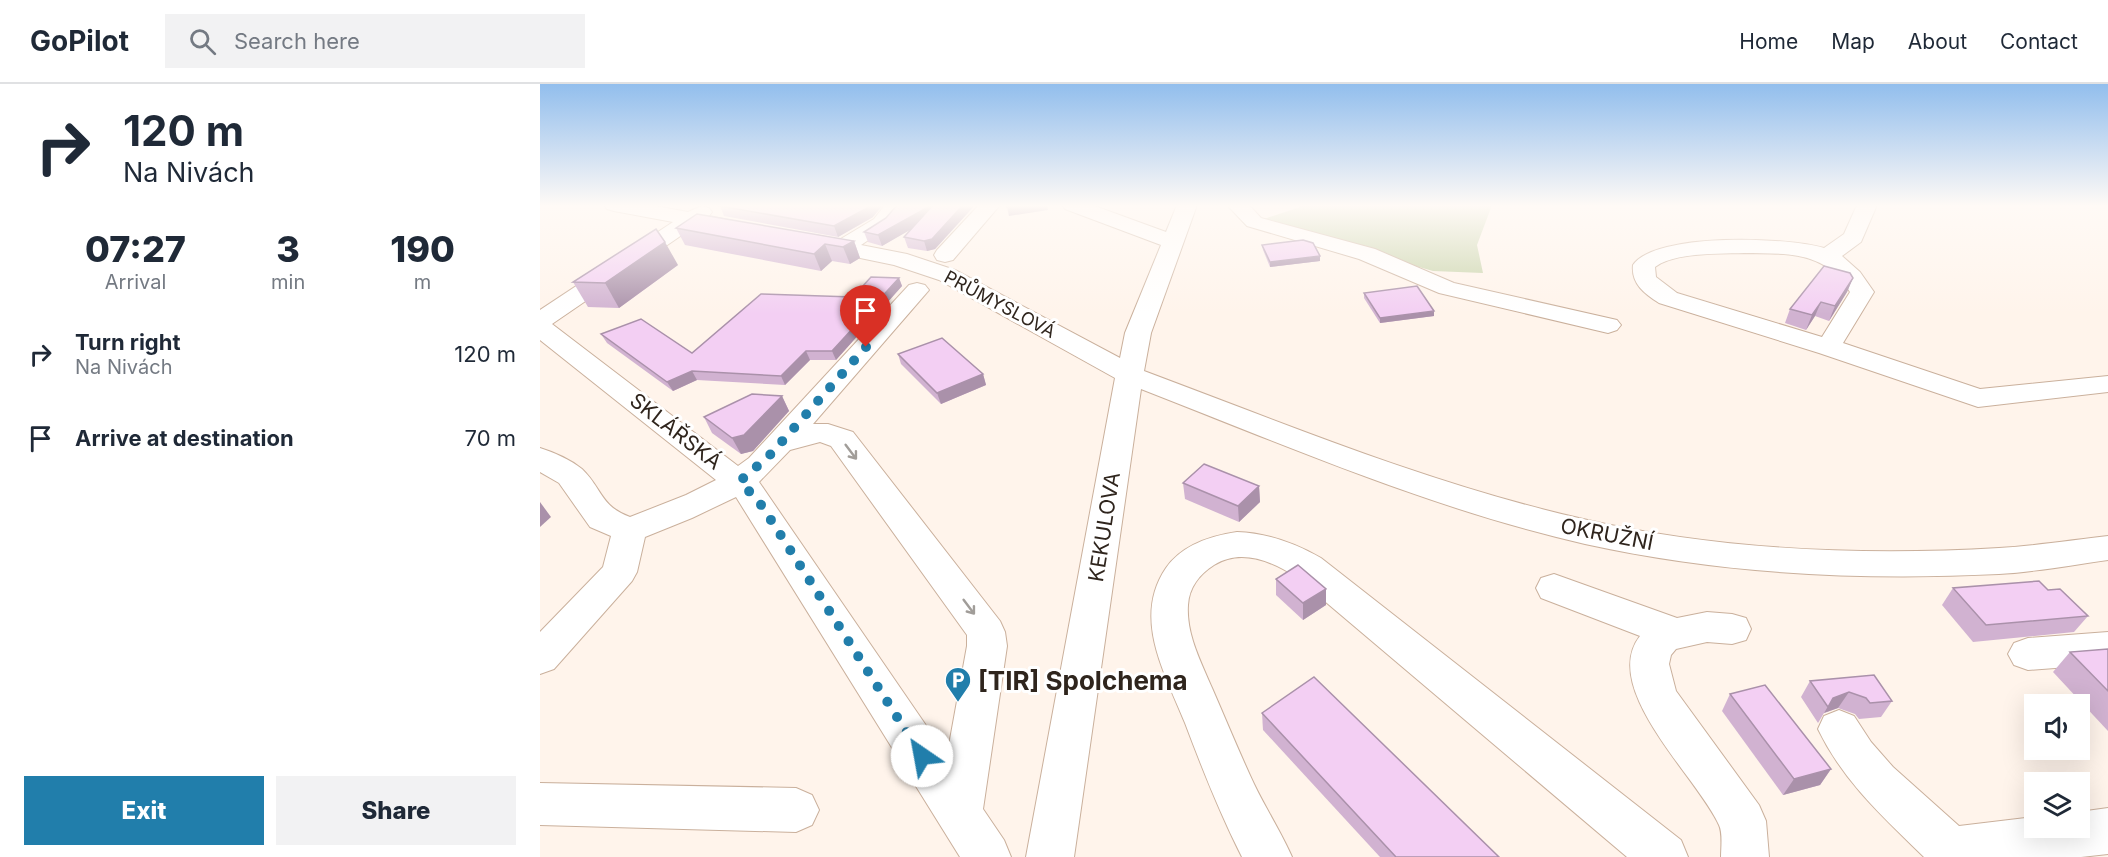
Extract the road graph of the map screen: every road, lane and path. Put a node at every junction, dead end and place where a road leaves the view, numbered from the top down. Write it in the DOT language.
graph roads {
  1 [pos="658,241"];
  2 [pos="813,241"];
  3 [pos="850,241"];
  4 [pos="958,241"];
  5 [pos="1321,241"];
  6 [pos="1847,241"];
  7 [pos="1174,242"];
  8 [pos="842,246"];
  9 [pos="945,255"];
  10 [pos="1827,256"];
  11 [pos="917,290"];
  12 [pos="540,321"];
  13 [pos="1608,325"];
  14 [pos="540,327"];
  15 [pos="1828,347"];
  16 [pos="1131,375"];
  17 [pos="2108,384"];
  18 [pos="781,443"];
  19 [pos="540,458"];
  20 [pos="740,481"];
  21 [pos="630,530"];
  22 [pos="2108,548"];
  23 [pos="1554,588"];
  24 [pos="1732,629"];
  25 [pos="1675,633"];
  26 [pos="2108,648"];
  27 [pos="2028,654"];
  28 [pos="540,658"];
  29 [pos="1839,729"];
  30 [pos="540,804"];
  31 [pos="796,810"];
  32 [pos="959,814"];
  33 [pos="2108,831"];
  34 [pos="1955,854"];
  35 [pos="987,857"];
  36 [pos="1050,857"];
  37 [pos="1268,857"];
  38 [pos="1664,857"];
  39 [pos="1745,857"];
  1 -- 12 [label="street"];
  2 -- 8 [label="street, PRŮMYSLOVÁ"];
  3 -- 8 [label="street"];
  4 -- 9 [label="street"];
  5 -- 13 [label="street"];
  6 -- 10 [label="street"];
  7 -- 16 [label="street, KEKULOVA"];
  8 -- 16 [label="street, PRŮMYSLOVÁ"];
  10 -- 15 [label="street"];
  10 -- 15 [label="street"];
  11 -- 18 [label="street"];
  14 -- 20 [label="street, SKLÁŘSKÁ"];
  15 -- 17 [label="street"];
  16 -- 22 [label="street, OKRUŽNÍ"];
  16 -- 36 [label="street, KEKULOVA"];
  18 -- 20 [label="street"];
  18 -- 32 [label="street, one-way"];
  19 -- 21 [label="street"];
  20 -- 21 [label="street"];
  20 -- 32 [label="street, SKLÁŘSKÁ"];
  21 -- 28 [label="street"];
  23 -- 25 [label="street"];
  24 -- 25 [label="street"];
  25 -- 39 [label="street"];
  26 -- 27 [label="street"];
  29 -- 34 [label="street"];
  30 -- 31 [label="street"];
  32 -- 35 [label="street, SKLÁŘSKÁ"];
  33 -- 34 [label="street"];
  37 -- 38 [label="street"];
}
